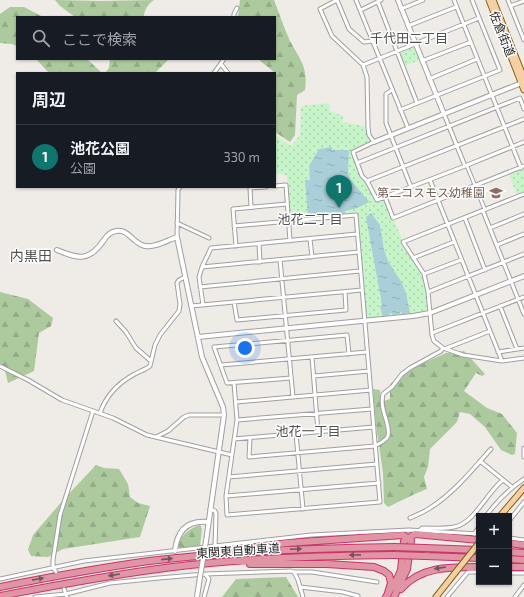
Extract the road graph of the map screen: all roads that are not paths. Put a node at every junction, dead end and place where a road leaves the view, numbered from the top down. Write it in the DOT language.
graph roads {
  1 [pos="337,0"];
  2 [pos="356,0"];
  3 [pos="398,0"];
  4 [pos="424,0"];
  5 [pos="454,0"];
  6 [pos="472,0"];
  7 [pos="488,0"];
  8 [pos="493,0"];
  9 [pos="508,0"];
  10 [pos="379,1"];
  11 [pos="524,1"];
  12 [pos="510,6"];
  13 [pos="456,7"];
  14 [pos="237,8"];
  15 [pos="401,9"];
  16 [pos="361,10"];
  17 [pos="234,16"];
  18 [pos="479,18"];
  19 [pos="464,24"];
  20 [pos="408,26"];
  21 [pos="524,40"];
  22 [pos="373,41"];
  23 [pos="471,42"];
  24 [pos="415,44"];
  25 [pos="397,51"];
  26 [pos="380,58"];
  27 [pos="478,59"];
  28 [pos="223,60"];
  29 [pos="422,61"];
  30 [pos="221,64"];
  31 [pos="363,66"];
  32 [pos="215,72"];
  33 [pos="227,72"];
  34 [pos="484,76"];
  35 [pos="429,79"];
  36 [pos="523,81"];
  37 [pos="392,90"];
  38 [pos="524,90"];
  39 [pos="492,95"];
  40 [pos="436,96"];
  41 [pos="417,103"];
  42 [pos="496,107"];
  43 [pos="524,108"];
  44 [pos="400,110"];
  45 [pos="444,114"];
  46 [pos="524,119"];
  47 [pos="448,126"];
  48 [pos="504,126"];
  49 [pos="408,128"];
  50 [pos="391,135"];
  51 [pos="374,142"];
  52 [pos="524,142"];
  53 [pos="456,145"];
  54 [pos="396,147"];
  55 [pos="512,147"];
  56 [pos="357,163"];
  57 [pos="403,166"];
  58 [pos="466,166"];
  59 [pos="522,167"];
  60 [pos="430,180"];
  61 [pos="367,181"];
  62 [pos="276,186"];
  63 [pos="475,186"];
  64 [pos="412,187"];
  65 [pos="179,188"];
  66 [pos="250,188"];
  67 [pos="524,194"];
  68 [pos="385,197"];
  69 [pos="438,201"];
  70 [pos="287,204"];
  71 [pos="251,207"];
  72 [pos="484,210"];
  73 [pos="524,214"];
  74 [pos="465,218"];
  75 [pos="289,222"];
  76 [pos="177,223"];
  77 [pos="447,225"];
  78 [pos="234,226"];
  79 [pos="490,228"];
  80 [pos="357,234"];
  81 [pos="524,234"];
  82 [pos="177,237"];
  83 [pos="209,238"];
  84 [pos="310,239"];
  85 [pos="290,241"];
  86 [pos="454,242"];
  87 [pos="259,244"];
  88 [pos="496,245"];
  89 [pos="236,246"];
  90 [pos="57,250"];
  91 [pos="359,252"];
  92 [pos="524,254"];
  93 [pos="312,257"];
  94 [pos="413,258"];
  95 [pos="280,260"];
  96 [pos="461,260"];
  97 [pos="260,262"];
  98 [pos="504,263"];
  99 [pos="202,267"];
  100 [pos="485,270"];
  101 [pos="360,271"];
  102 [pos="424,274"];
  103 [pos="524,276"];
  104 [pos="185,277"];
  105 [pos="468,277"];
  106 [pos="282,279"];
  107 [pos="511,281"];
  108 [pos="200,286"];
  109 [pos="362,290"];
  110 [pos="345,292"];
  111 [pos="428,292"];
  112 [pos="475,295"];
  113 [pos="284,297"];
  114 [pos="524,297"];
  115 [pos="518,299"];
  116 [pos="234,302"];
  117 [pos="203,305"];
  118 [pos="191,306"];
  119 [pos="500,306"];
  120 [pos="430,313"];
  121 [pos="482,313"];
  122 [pos="524,314"];
  123 [pos="285,316"];
  124 [pos="116,321"];
  125 [pos="367,321"];
  126 [pos="286,329"];
  127 [pos="490,331"];
  128 [pos="432,333"];
  129 [pos="198,338"];
  130 [pos="288,340"];
  131 [pos="445,348"];
  132 [pos="524,348"];
  133 [pos="517,349"];
  134 [pos="367,352"];
  135 [pos="498,352"];
  136 [pos="349,354"];
  137 [pos="312,357"];
  138 [pos="524,358"];
  139 [pos="289,359"];
  140 [pos="151,361"];
  141 [pos="502,361"];
  142 [pos="221,365"];
  143 [pos="0,366"];
  144 [pos="369,371"];
  145 [pos="314,376"];
  146 [pos="291,378"];
  147 [pos="234,383"];
  148 [pos="370,390"];
  149 [pos="315,395"];
  150 [pos="293,397"];
  151 [pos="236,402"];
  152 [pos="372,409"];
  153 [pos="93,411"];
  154 [pos="100,413"];
  155 [pos="317,413"];
  156 [pos="224,415"];
  157 [pos="237,420"];
  158 [pos="374,427"];
  159 [pos="318,432"];
  160 [pos="296,434"];
  161 [pos="156,437"];
  162 [pos="250,438"];
  163 [pos="234,439"];
  164 [pos="375,446"];
  165 [pos="524,448"];
  166 [pos="491,449"];
  167 [pos="218,453"];
  168 [pos="298,453"];
  169 [pos="232,455"];
  170 [pos="524,457"];
  171 [pos="480,461"];
  172 [pos="377,464"];
  173 [pos="299,472"];
  174 [pos="524,475"];
  175 [pos="229,477"];
  176 [pos="524,479"];
  177 [pos="503,480"];
  178 [pos="379,483"];
  179 [pos="512,487"];
  180 [pos="524,488"];
  181 [pos="301,490"];
  182 [pos="226,496"];
  183 [pos="524,502"];
  184 [pos="210,509"];
  185 [pos="302,509"];
  186 [pos="488,513"];
  187 [pos="503,513"];
  188 [pos="512,517"];
  189 [pos="410,518"];
  190 [pos="208,522"];
  191 [pos="419,531"];
  192 [pos="476,531"];
  193 [pos="474,534"];
  194 [pos="408,538"];
  195 [pos="512,538"];
  196 [pos="524,540"];
  197 [pos="476,541"];
  198 [pos="512,543"];
  199 [pos="476,545"];
  200 [pos="524,545"];
  201 [pos="215,547"];
  202 [pos="476,550"];
  203 [pos="175,551"];
  204 [pos="512,552"];
  205 [pos="524,553"];
  206 [pos="190,557"];
  207 [pos="476,558"];
  208 [pos="512,559"];
  209 [pos="524,560"];
  210 [pos="198,564"];
  211 [pos="476,566"];
  212 [pos="54,567"];
  213 [pos="512,567"];
  214 [pos="524,567"];
  215 [pos="56,572"];
  216 [pos="294,572"];
  217 [pos="476,572"];
  218 [pos="512,573"];
  219 [pos="524,573"];
  220 [pos="205,574"];
  221 [pos="0,579"];
  222 [pos="377,582"];
  223 [pos="524,585"];
  224 [pos="0,587"];
  225 [pos="300,587"];
  226 [pos="64,589"];
  227 [pos="67,595"];
  228 [pos="387,595"];
  229 [pos="0,596"];
  230 [pos="358,596"];
  231 [pos="395,596"];
  232 [pos="35,597"];
  233 [pos="197,597"];
  234 [pos="204,597"];
  235 [pos="303,597"];
  236 [pos="436,597"];
  237 [pos="447,597"];
  238 [pos="515,597"];
  1 -- 22 [label="street"];
  1 -- 31 [label="street"];
  2 -- 16 [label="street"];
  3 -- 15 [label="street"];
  4 -- 15 [label="street"];
  5 -- 13 [label="street"];
  6 -- 18 [label="street"];
  7 -- 36 [label="main road, 佐倉街道"];
  8 -- 36 [label="main road, 佐倉街道"];
  9 -- 12 [label="street"];
  10 -- 16 [label="street"];
  10 -- 25 [label="street"];
  11 -- 12 [label="street"];
  12 -- 21 [label="street"];
  13 -- 19 [label="street"];
  13 -- 20 [label="street"];
  14 -- 17 [label="street"];
  15 -- 20 [label="street"];
  16 -- 22 [label="street"];
  18 -- 19 [label="street"];
  18 -- 34 [label="street"];
  19 -- 23 [label="street"];
  19 -- 24 [label="street"];
  20 -- 24 [label="street"];
  22 -- 26 [label="street"];
  23 -- 27 [label="street"];
  23 -- 29 [label="street"];
  24 -- 25 [label="street"];
  24 -- 29 [label="street"];
  25 -- 26 [label="street"];
  25 -- 41 [label="street"];
  26 -- 31 [label="street"];
  26 -- 37 [label="street"];
  27 -- 34 [label="street"];
  27 -- 35 [label="street"];
  28 -- 30 [label="street"];
  29 -- 35 [label="street"];
  30 -- 32 [label="street"];
  30 -- 33 [label="street"];
  31 -- 51 [label="street"];
  34 -- 39 [label="street"];
  34 -- 40 [label="street"];
  35 -- 40 [label="street"];
  36 -- 38 [label="main road, 佐倉街道"];
  36 -- 39 [label="street"];
  37 -- 44 [label="street"];
  37 -- 50 [label="street"];
  39 -- 42 [label="street"];
  39 -- 45 [label="street"];
  40 -- 41 [label="street"];
  40 -- 45 [label="street"];
  41 -- 44 [label="street"];
  42 -- 43 [label="street"];
  42 -- 47 [label="street"];
  42 -- 48 [label="street"];
  44 -- 49 [label="street"];
  45 -- 47 [label="street"];
  45 -- 49 [label="street"];
  46 -- 48 [label="street"];
  47 -- 53 [label="street"];
  47 -- 54 [label="street"];
  48 -- 53 [label="street"];
  48 -- 55 [label="street"];
  49 -- 50 [label="street"];
  50 -- 51 [label="street"];
  50 -- 54 [label="street"];
  51 -- 56 [label="street"];
  52 -- 55 [label="street"];
  53 -- 57 [label="street"];
  53 -- 58 [label="street"];
  54 -- 56 [label="street"];
  54 -- 57 [label="street"];
  55 -- 58 [label="street"];
  55 -- 59 [label="street"];
  56 -- 61 [label="street"];
  57 -- 61 [label="street"];
  57 -- 64 [label="street"];
  58 -- 60 [label="street"];
  58 -- 63 [label="street"];
  59 -- 63 [label="street"];
  60 -- 64 [label="street"];
  60 -- 69 [label="street"];
  61 -- 68 [label="street"];
  62 -- 70 [label="street"];
  63 -- 69 [label="street"];
  63 -- 72 [label="street"];
  64 -- 68 [label="street"];
  65 -- 76 [label="street"];
  66 -- 71 [label="street"];
  67 -- 72 [label="street"];
  68 -- 69 [label="street"];
  69 -- 77 [label="street"];
  70 -- 71 [label="street"];
  70 -- 75 [label="street"];
  71 -- 78 [label="street"];
  72 -- 74 [label="street"];
  72 -- 79 [label="street"];
  73 -- 79 [label="street"];
  74 -- 77 [label="street"];
  74 -- 100 [label="street"];
  75 -- 78 [label="street"];
  75 -- 80 [label="street"];
  75 -- 85 [label="street"];
  76 -- 82 [label="street"];
  76 -- 83 [label="street"];
  77 -- 86 [label="street"];
  77 -- 94 [label="street"];
  78 -- 89 [label="street"];
  79 -- 88 [label="street"];
  80 -- 84 [label="street"];
  80 -- 91 [label="street"];
  81 -- 88 [label="street"];
  82 -- 90 [label="street"];
  82 -- 104 [label="street"];
  84 -- 85 [label="street"];
  84 -- 93 [label="street"];
  85 -- 87 [label="street"];
  86 -- 94 [label="street"];
  86 -- 96 [label="street"];
  87 -- 89 [label="street"];
  87 -- 97 [label="street"];
  88 -- 98 [label="street"];
  89 -- 99 [label="street"];
  91 -- 93 [label="street"];
  91 -- 101 [label="street"];
  92 -- 98 [label="street"];
  93 -- 95 [label="street"];
  94 -- 102 [label="street"];
  95 -- 97 [label="street"];
  95 -- 106 [label="street"];
  96 -- 102 [label="street"];
  96 -- 105 [label="street"];
  97 -- 99 [label="street"];
  98 -- 100 [label="street"];
  98 -- 107 [label="street"];
  99 -- 108 [label="street"];
  100 -- 105 [label="street"];
  101 -- 106 [label="street"];
  101 -- 109 [label="street"];
  102 -- 111 [label="street"];
  103 -- 107 [label="street"];
  104 -- 118 [label="street"];
  104 -- 140 [label="street"];
  105 -- 111 [label="street"];
  105 -- 112 [label="street"];
  106 -- 108 [label="street"];
  106 -- 113 [label="street"];
  107 -- 112 [label="street"];
  107 -- 115 [label="street"];
  108 -- 117 [label="street"];
  109 -- 110 [label="street"];
  109 -- 125 [label="street"];
  110 -- 113 [label="street"];
  110 -- 123 [label="street"];
  111 -- 120 [label="street"];
  112 -- 120 [label="street"];
  112 -- 121 [label="street"];
  113 -- 116 [label="street"];
  113 -- 123 [label="street"];
  114 -- 115 [label="street"];
  115 -- 119 [label="street"];
  115 -- 122 [label="street"];
  116 -- 117 [label="street"];
  116 -- 123 [label="street"];
  117 -- 118 [label="street"];
  118 -- 129 [label="street"];
  119 -- 121 [label="street"];
  119 -- 133 [label="street"];
  120 -- 125 [label="street"];
  120 -- 128 [label="street"];
  121 -- 127 [label="street"];
  121 -- 128 [label="street"];
  123 -- 126 [label="street"];
  124 -- 140 [label="street"];
  125 -- 126 [label="street"];
  125 -- 134 [label="street"];
  126 -- 129 [label="street"];
  126 -- 130 [label="street"];
  127 -- 131 [label="street"];
  127 -- 135 [label="street"];
  128 -- 131 [label="street"];
  129 -- 156 [label="street"];
  130 -- 136 [label="street"];
  130 -- 139 [label="street"];
  130 -- 142 [label="street"];
  131 -- 141 [label="street"];
  131 -- 164 [label="street"];
  132 -- 133 [label="street"];
  133 -- 135 [label="street"];
  134 -- 136 [label="street"];
  134 -- 144 [label="street"];
  135 -- 141 [label="street"];
  136 -- 137 [label="street"];
  137 -- 139 [label="street"];
  137 -- 145 [label="street"];
  138 -- 141 [label="street"];
  139 -- 142 [label="street"];
  139 -- 146 [label="street"];
  140 -- 154 [label="street"];
  142 -- 147 [label="street"];
  143 -- 153 [label="street"];
  144 -- 145 [label="street"];
  144 -- 148 [label="street"];
  145 -- 149 [label="street"];
  146 -- 147 [label="street"];
  146 -- 150 [label="street"];
  147 -- 151 [label="street"];
  148 -- 149 [label="street"];
  148 -- 152 [label="street"];
  149 -- 150 [label="street"];
  149 -- 155 [label="street"];
  150 -- 151 [label="street"];
  151 -- 157 [label="street"];
  152 -- 155 [label="street"];
  152 -- 158 [label="street"];
  153 -- 154 [label="street"];
  153 -- 212 [label="street"];
  154 -- 161 [label="street"];
  155 -- 157 [label="street"];
  155 -- 159 [label="street"];
  156 -- 161 [label="street"];
  156 -- 167 [label="street"];
  157 -- 163 [label="street"];
  158 -- 159 [label="street"];
  158 -- 164 [label="street"];
  159 -- 160 [label="street"];
  160 -- 162 [label="street"];
  160 -- 168 [label="street"];
  161 -- 167 [label="street"];
  162 -- 163 [label="street"];
  162 -- 168 [label="street"];
  163 -- 169 [label="street"];
  164 -- 168 [label="street"];
  164 -- 172 [label="street"];
  165 -- 170 [label="street"];
  166 -- 171 [label="street"];
  167 -- 169 [label="street"];
  167 -- 184 [label="street"];
  168 -- 173 [label="street"];
  169 -- 175 [label="street"];
  171 -- 177 [label="street"];
  171 -- 189 [label="street"];
  172 -- 173 [label="street"];
  172 -- 178 [label="street"];
  173 -- 175 [label="street"];
  173 -- 181 [label="street"];
  174 -- 176 [label="street"];
  175 -- 182 [label="street"];
  176 -- 179 [label="street"];
  177 -- 179 [label="street"];
  177 -- 191 [label="street"];
  178 -- 181 [label="street"];
  178 -- 185 [label="street"];
  179 -- 186 [label="street"];
  180 -- 187 [label="main road"];
  181 -- 182 [label="street"];
  181 -- 185 [label="street"];
  182 -- 185 [label="street"];
  183 -- 188 [label="street"];
  184 -- 190 [label="street"];
  184 -- 201 [label="street"];
  190 -- 203 [label="street"];
  190 -- 233 [label="street, bridge"];
  191 -- 193 [label="street"];
  191 -- 201 [label="street"];
  192 -- 193 [label="street"];
  194 -- 197 [label="highway"];
  194 -- 206 [label="highway"];
  194 -- 228 [label="highway"];
  194 -- 231 [label="highway"];
  195 -- 196 [label="street"];
  198 -- 200 [label="highway"];
  199 -- 236 [label="main road, bridge"];
  201 -- 203 [label="street"];
  206 -- 202 [label="highway, 東関東自動車道, one-way, bridge"];
  203 -- 212 [label="street"];
  204 -- 205 [label="highway"];
  224 -- 206 [label="highway, 東関東自動車道, one-way"];
  207 -- 210 [label="highway, 東関東自動車道, one-way, bridge"];
  208 -- 209 [label="highway"];
  210 -- 228 [label="highway"];
  210 -- 229 [label="highway, 東関東自動車道, one-way"];
  211 -- 231 [label="highway, one-way"];
  212 -- 215 [label="street"];
  212 -- 221 [label="street"];
  213 -- 214 [label="highway"];
  216 -- 220 [label="street"];
  216 -- 222 [label="street"];
  216 -- 225 [label="street"];
  217 -- 237 [label="street"];
  218 -- 219 [label="street"];
  220 -- 227 [label="street"];
  220 -- 234 [label="street"];
  223 -- 238 [label="street"];
  225 -- 230 [label="street"];
  225 -- 235 [label="street"];
  226 -- 227 [label="street"];
  227 -- 232 [label="street"];
}
